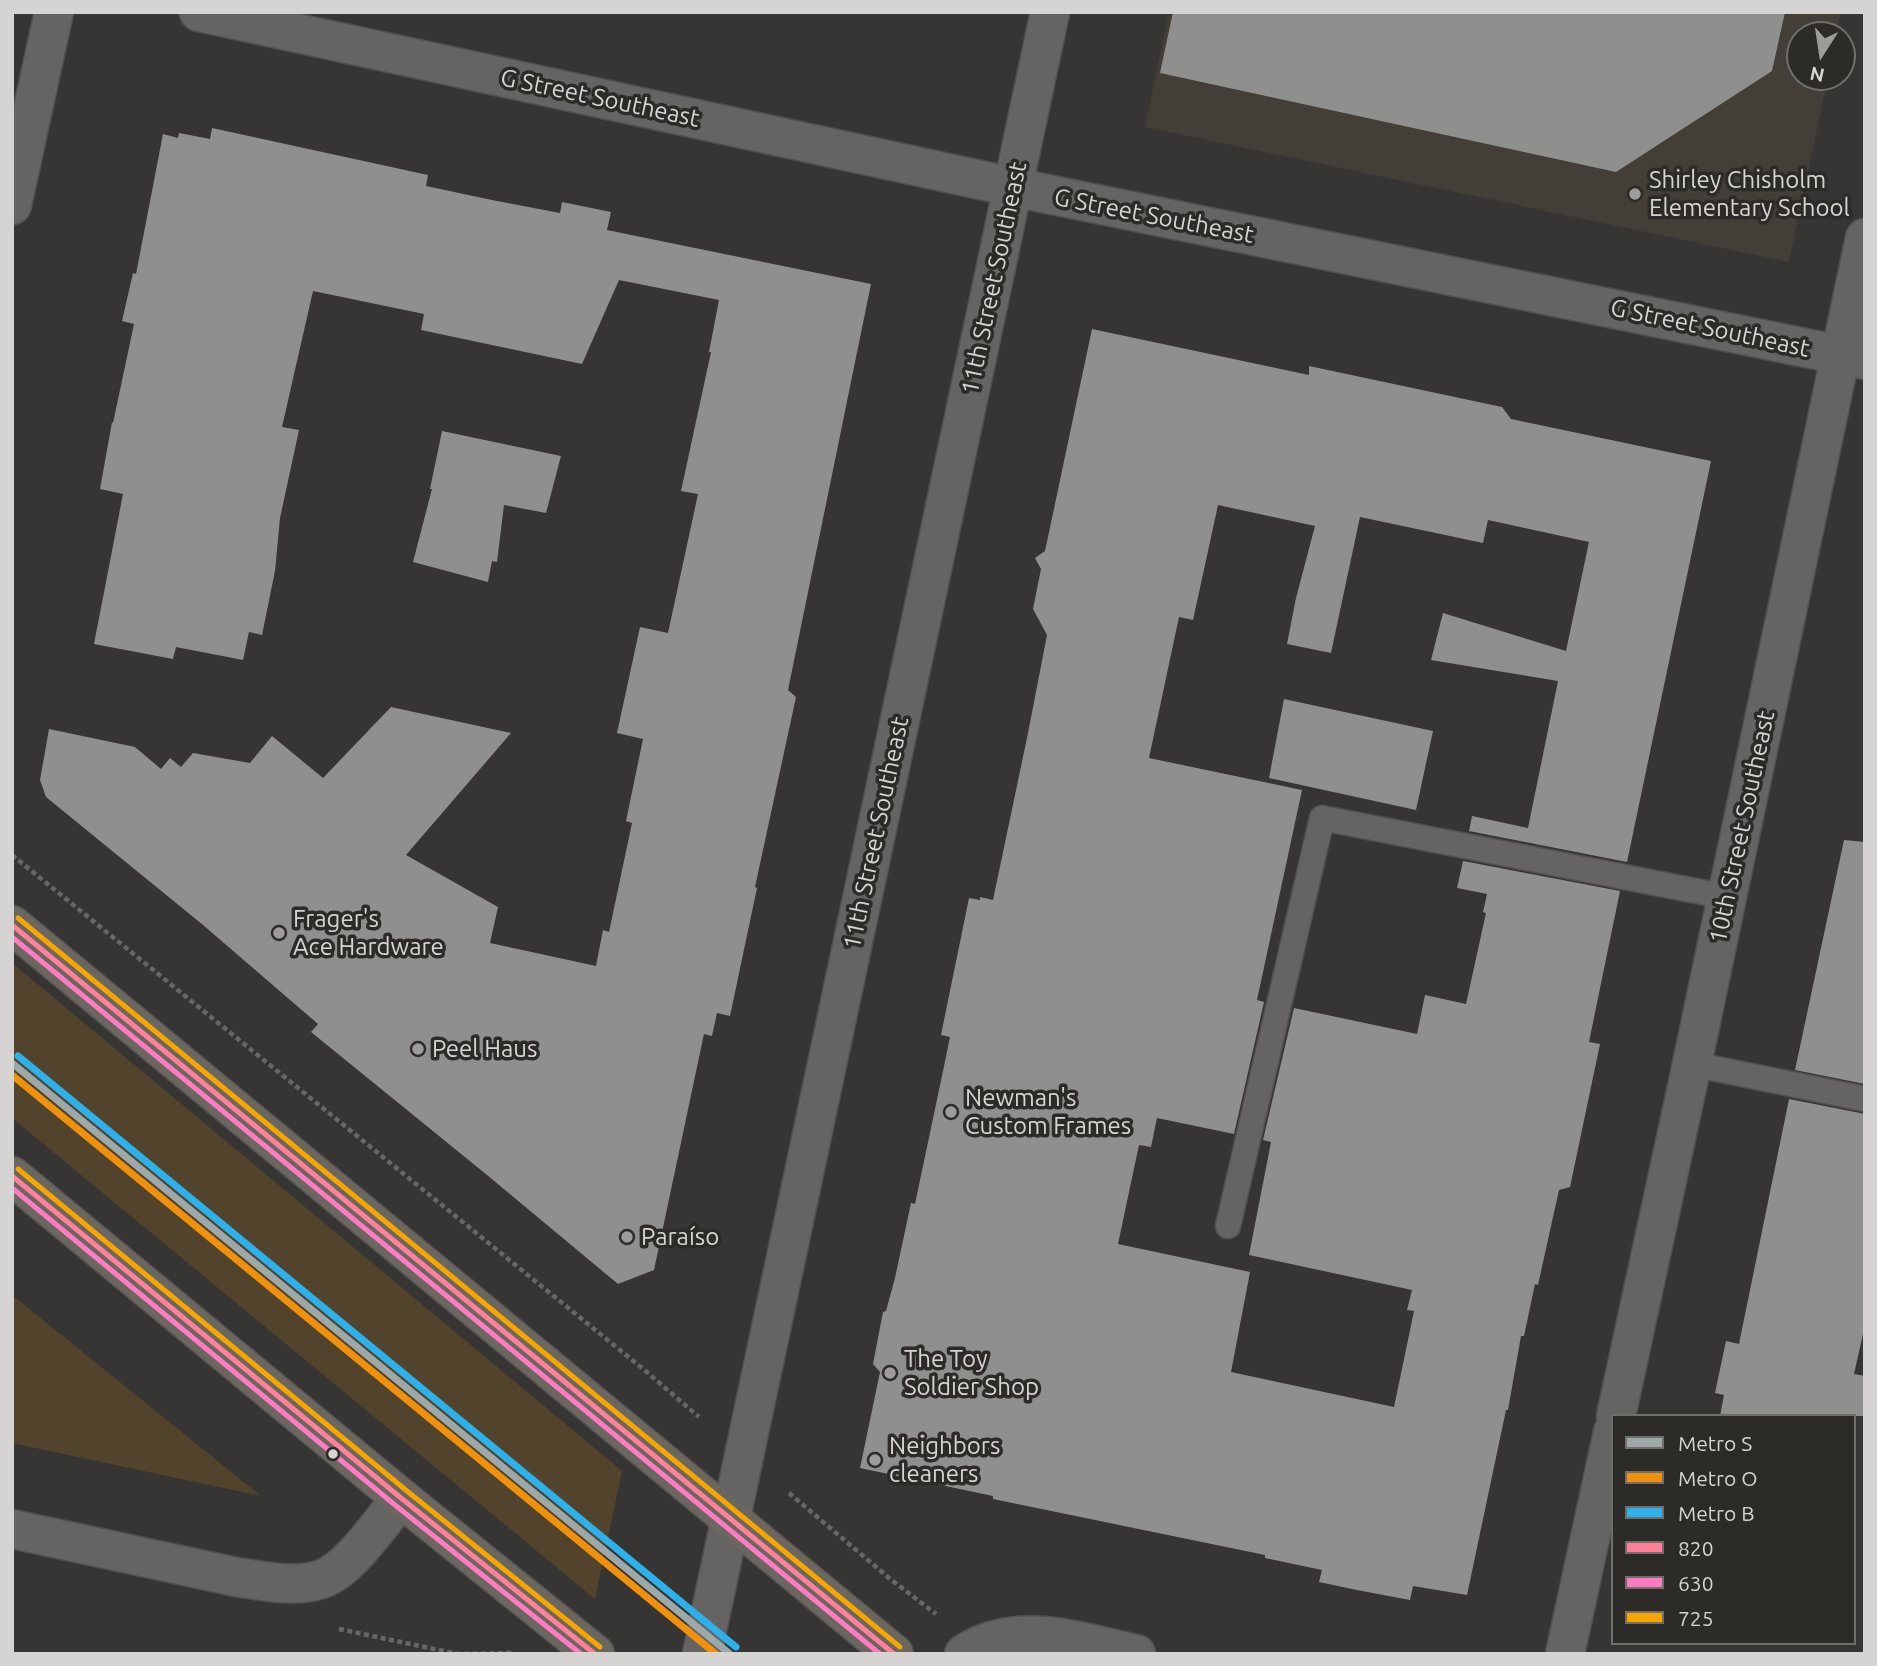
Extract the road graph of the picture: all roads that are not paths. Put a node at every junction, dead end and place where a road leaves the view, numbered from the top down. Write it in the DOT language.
graph roads {
  1 [pos="54,12"];
  2 [pos="199,12"];
  3 [pos="1051,12"];
  4 [pos="1013,187"];
  5 [pos="12,205"];
  6 [pos="1865,238"];
  7 [pos="1852,358"];
  8 [pos="1727,897"];
  9 [pos="12,925"];
  10 [pos="1692,1064"];
  11 [pos="1865,1099"];
  12 [pos="12,1176"];
  13 [pos="1228,1226"];
  14 [pos="1616,1414"];
  15 [pos="1611,1441"];
  16 [pos="401,1498"];
  17 [pos="731,1518"];
  18 [pos="12,1529"];
  19 [pos="971,1650"];
  20 [pos="595,1654"];
  21 [pos="702,1654"];
  22 [pos="894,1654"];
  23 [pos="1136,1654"];
  24 [pos="1565,1654"];
  1 -- 5 [label="street"];
  2 -- 4 [label="street, G Street Southeast"];
  3 -- 4 [label="street, 11th Street Southeast"];
  4 -- 7 [label="street, G Street Southeast"];
  4 -- 17 [label="street, 11th Street Southeast"];
  6 -- 7 [label="street, 10th Street Southeast"];
  7 -- 8 [label="street, 10th Street Southeast"];
  8 -- 10 [label="street, 10th Street Southeast"];
  8 -- 13 [label="lane"];
  9 -- 17 [label="main road"];
  10 -- 11 [label="lane"];
  10 -- 14 [label="street, 10th Street Southeast"];
  12 -- 16 [label="main road"];
  15 -- 24 [label="street"];
  16 -- 18 [label="street"];
  16 -- 20 [label="main road"];
  17 -- 21 [label="street, 11th Street Southeast"];
  17 -- 22 [label="main road"];
  19 -- 23 [label="street"];
}
